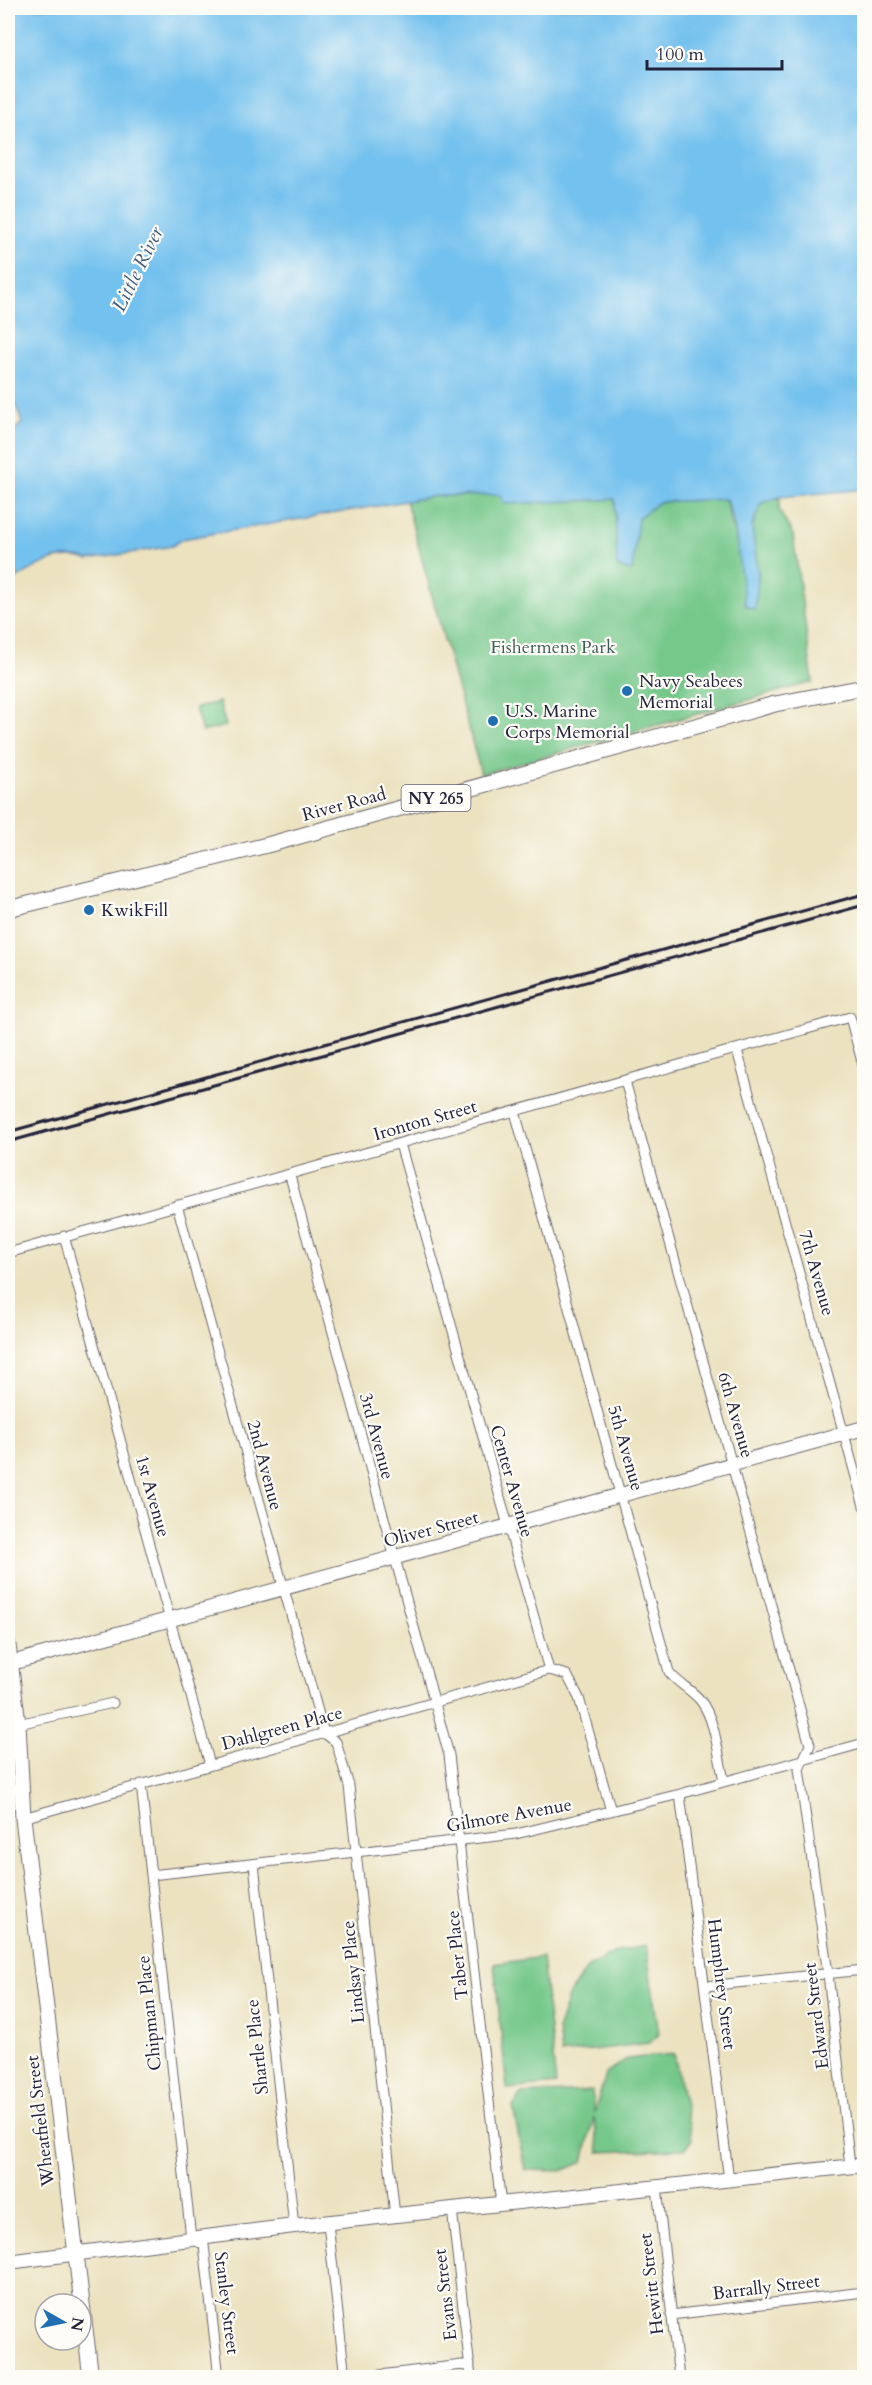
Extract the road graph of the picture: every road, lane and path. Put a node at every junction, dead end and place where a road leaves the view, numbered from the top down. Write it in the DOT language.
graph roads {
  1 [pos="864,687"];
  2 [pos="8,909"];
  3 [pos="737,1050"];
  4 [pos="864,1069"];
  5 [pos="625,1081"];
  6 [pos="515,1112"];
  7 [pos="400,1144"];
  8 [pos="290,1176"];
  9 [pos="177,1205"];
  10 [pos="64,1236"];
  11 [pos="8,1253"];
  12 [pos="864,1428"];
  13 [pos="845,1434"];
  14 [pos="733,1463"];
  15 [pos="622,1495"];
  16 [pos="864,1506"];
  17 [pos="508,1527"];
  18 [pos="393,1558"];
  19 [pos="282,1589"];
  20 [pos="170,1619"];
  21 [pos="8,1645"];
  22 [pos="8,1664"];
  23 [pos="549,1670"];
  24 [pos="113,1703"];
  25 [pos="435,1704"];
  26 [pos="18,1724"];
  27 [pos="324,1733"];
  28 [pos="864,1743"];
  29 [pos="806,1757"];
  30 [pos="210,1765"];
  31 [pos="724,1780"];
  32 [pos="141,1784"];
  33 [pos="680,1794"];
  34 [pos="611,1811"];
  35 [pos="23,1818"];
  36 [pos="461,1843"];
  37 [pos="357,1853"];
  38 [pos="254,1864"];
  39 [pos="151,1875"];
  40 [pos="864,1970"];
  41 [pos="828,1974"];
  42 [pos="706,1986"];
  43 [pos="857,2166"];
  44 [pos="729,2180"];
  45 [pos="657,2188"];
  46 [pos="501,2205"];
  47 [pos="452,2209"];
  48 [pos="395,2216"];
  49 [pos="328,2223"];
  50 [pos="294,2226"];
  51 [pos="191,2238"];
  52 [pos="75,2253"];
  53 [pos="8,2262"];
  54 [pos="864,2292"];
  55 [pos="671,2314"];
  56 [pos="470,2364"];
  57 [pos="91,2378"];
  58 [pos="219,2378"];
  59 [pos="345,2378"];
  60 [pos="356,2378"];
  61 [pos="471,2378"];
  62 [pos="679,2378"];
  1 -- 2 [label="main road, River Road / NY 265"];
  3 -- 4 [label="street, Ironton Street"];
  3 -- 5 [label="street, Ironton Street"];
  3 -- 13 [label="street, 7th Avenue"];
  5 -- 6 [label="street, Ironton Street"];
  5 -- 14 [label="street, 6th Avenue"];
  6 -- 7 [label="street, Ironton Street"];
  6 -- 15 [label="street, 5th Avenue"];
  7 -- 8 [label="street, Ironton Street"];
  7 -- 17 [label="street, Center Avenue"];
  8 -- 9 [label="street, Ironton Street"];
  8 -- 18 [label="street, 3rd Avenue"];
  9 -- 10 [label="street, Ironton Street"];
  9 -- 19 [label="street, 2nd Avenue"];
  10 -- 11 [label="street, Ironton Street"];
  10 -- 20 [label="street, 1st Avenue"];
  12 -- 13 [label="main road, Oliver Street"];
  13 -- 14 [label="main road, Oliver Street"];
  13 -- 16 [label="street, 7th Avenue"];
  14 -- 15 [label="main road, Oliver Street"];
  14 -- 29 [label="street, 6th Avenue"];
  15 -- 17 [label="main road, Oliver Street"];
  15 -- 31 [label="street, 5th Avenue"];
  17 -- 18 [label="main road, Oliver Street"];
  17 -- 23 [label="street, Center Avenue"];
  18 -- 19 [label="main road, Oliver Street"];
  18 -- 25 [label="street, 3rd Avenue"];
  19 -- 20 [label="main road, Oliver Street"];
  19 -- 27 [label="street, 2nd Avenue"];
  20 -- 22 [label="main road, Oliver Street"];
  20 -- 30 [label="street, 1st Avenue"];
  21 -- 22 [label="main road, Wheatfield Street"];
  22 -- 26 [label="main road, Wheatfield Street"];
  23 -- 25 [label="street, Dahlgreen Place"];
  23 -- 34 [label="street"];
  24 -- 26 [label="street"];
  25 -- 27 [label="street, Dahlgreen Place"];
  25 -- 36 [label="street, Taber Place"];
  26 -- 35 [label="main road, Wheatfield Street"];
  27 -- 30 [label="street, Dahlgreen Place"];
  27 -- 37 [label="street, Lindsay Place"];
  28 -- 29 [label="street, Gilmore Avenue"];
  29 -- 31 [label="street, Gilmore Avenue"];
  29 -- 41 [label="street, Edward Street"];
  30 -- 32 [label="street, Dahlgreen Place"];
  31 -- 33 [label="street, Gilmore Avenue"];
  32 -- 35 [label="street, Dahlgreen Place"];
  32 -- 39 [label="street, Chipman Place"];
  33 -- 34 [label="street, Gilmore Avenue"];
  33 -- 42 [label="street, Humphrey Street"];
  34 -- 36 [label="street, Gilmore Avenue"];
  35 -- 52 [label="main road, Wheatfield Street"];
  36 -- 37 [label="street, Gilmore Avenue"];
  36 -- 46 [label="street, Taber Place"];
  37 -- 38 [label="street, Gilmore Avenue"];
  37 -- 48 [label="street, Lindsay Place"];
  38 -- 39 [label="street, Gilmore Avenue"];
  38 -- 50 [label="street, Shartle Place"];
  39 -- 51 [label="street, Chipman Place"];
  40 -- 41 [label="street"];
  41 -- 42 [label="street"];
  41 -- 43 [label="street, Edward Street"];
  42 -- 44 [label="street, Humphrey Street"];
  43 -- 44 [label="main road"];
  44 -- 45 [label="main road"];
  45 -- 46 [label="main road"];
  45 -- 55 [label="street, Hewitt Street"];
  46 -- 47 [label="main road"];
  47 -- 48 [label="main road"];
  47 -- 56 [label="street, Evans Street"];
  48 -- 49 [label="main road"];
  49 -- 50 [label="main road"];
  49 -- 59 [label="street"];
  50 -- 51 [label="main road"];
  51 -- 52 [label="main road"];
  51 -- 58 [label="street, Stanley Street"];
  52 -- 53 [label="main road"];
  52 -- 57 [label="main road, Wheatfield Street"];
  54 -- 55 [label="street, Barrally Street"];
  55 -- 62 [label="street, Hewitt Street"];
  56 -- 60 [label="street"];
  56 -- 61 [label="street, Evans Street"];
}
